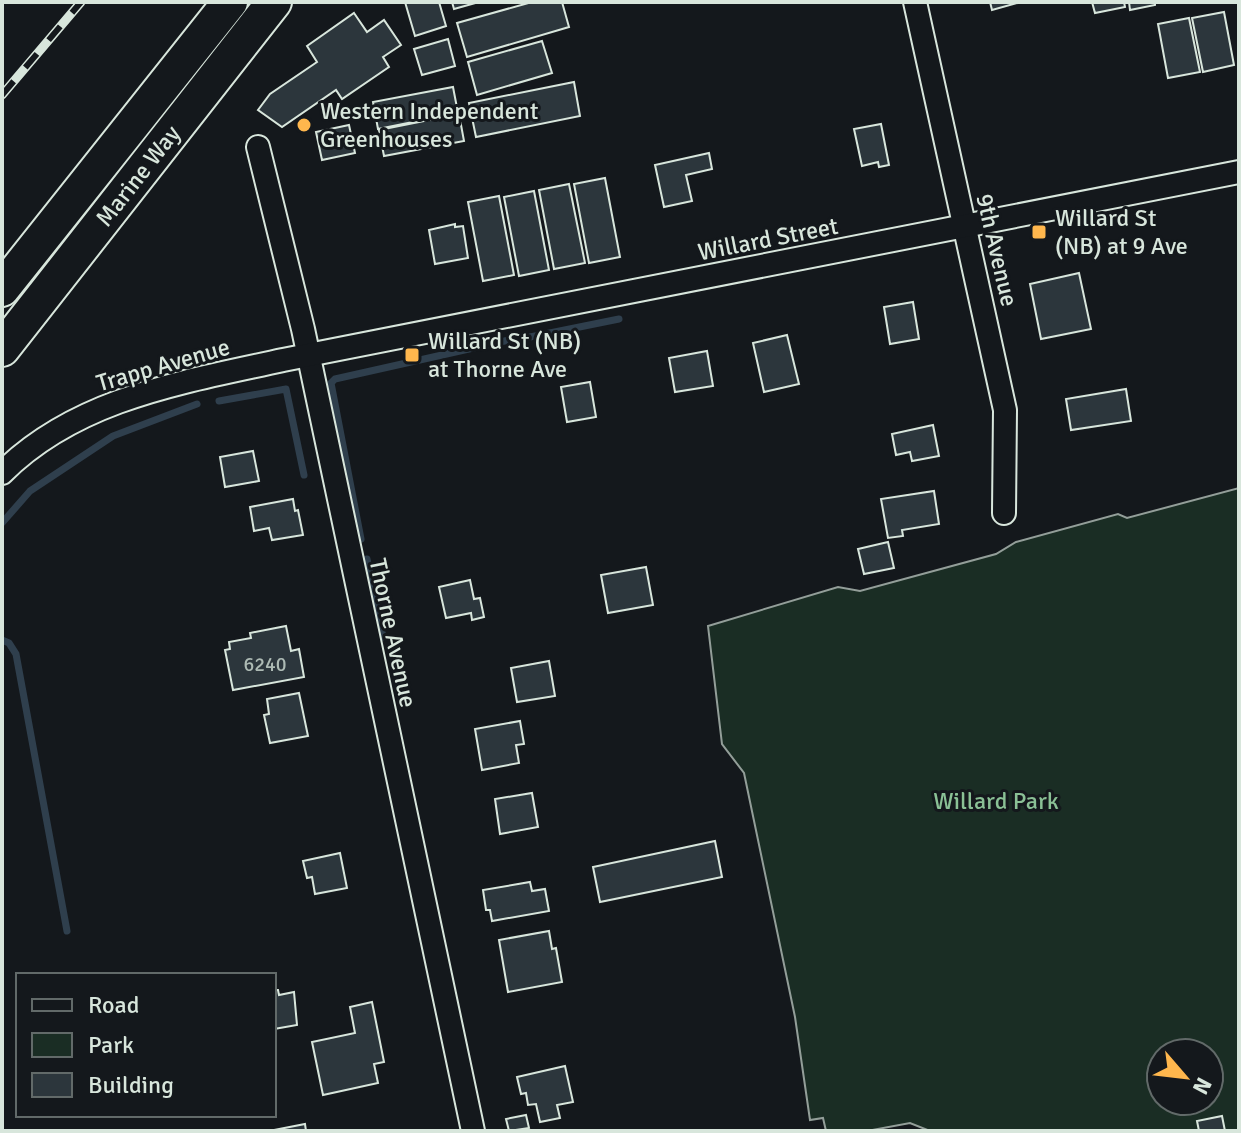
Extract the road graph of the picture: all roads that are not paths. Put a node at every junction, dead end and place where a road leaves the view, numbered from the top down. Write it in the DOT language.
graph roads {
  1 [pos="230,2"];
  2 [pos="274,2"];
  3 [pos="915,2"];
  4 [pos="258,147"];
  5 [pos="1239,172"];
  6 [pos="965,226"];
  7 [pos="2,289"];
  8 [pos="2,349"];
  9 [pos="308,356"];
  10 [pos="2,473"];
  11 [pos="1004,513"];
  12 [pos="473,1131"];
  1 -- 7 [label="main road, Marine Way"];
  2 -- 8 [label="main road, Marine Way"];
  3 -- 6 [label="street, 9th Avenue"];
  4 -- 9 [label="street, Thorne Avenue"];
  5 -- 6 [label="street, Willard Street"];
  6 -- 9 [label="street, Willard Street"];
  6 -- 11 [label="street, 9th Avenue"];
  9 -- 10 [label="street, Trapp Avenue"];
  9 -- 12 [label="street, Thorne Avenue"];
}
